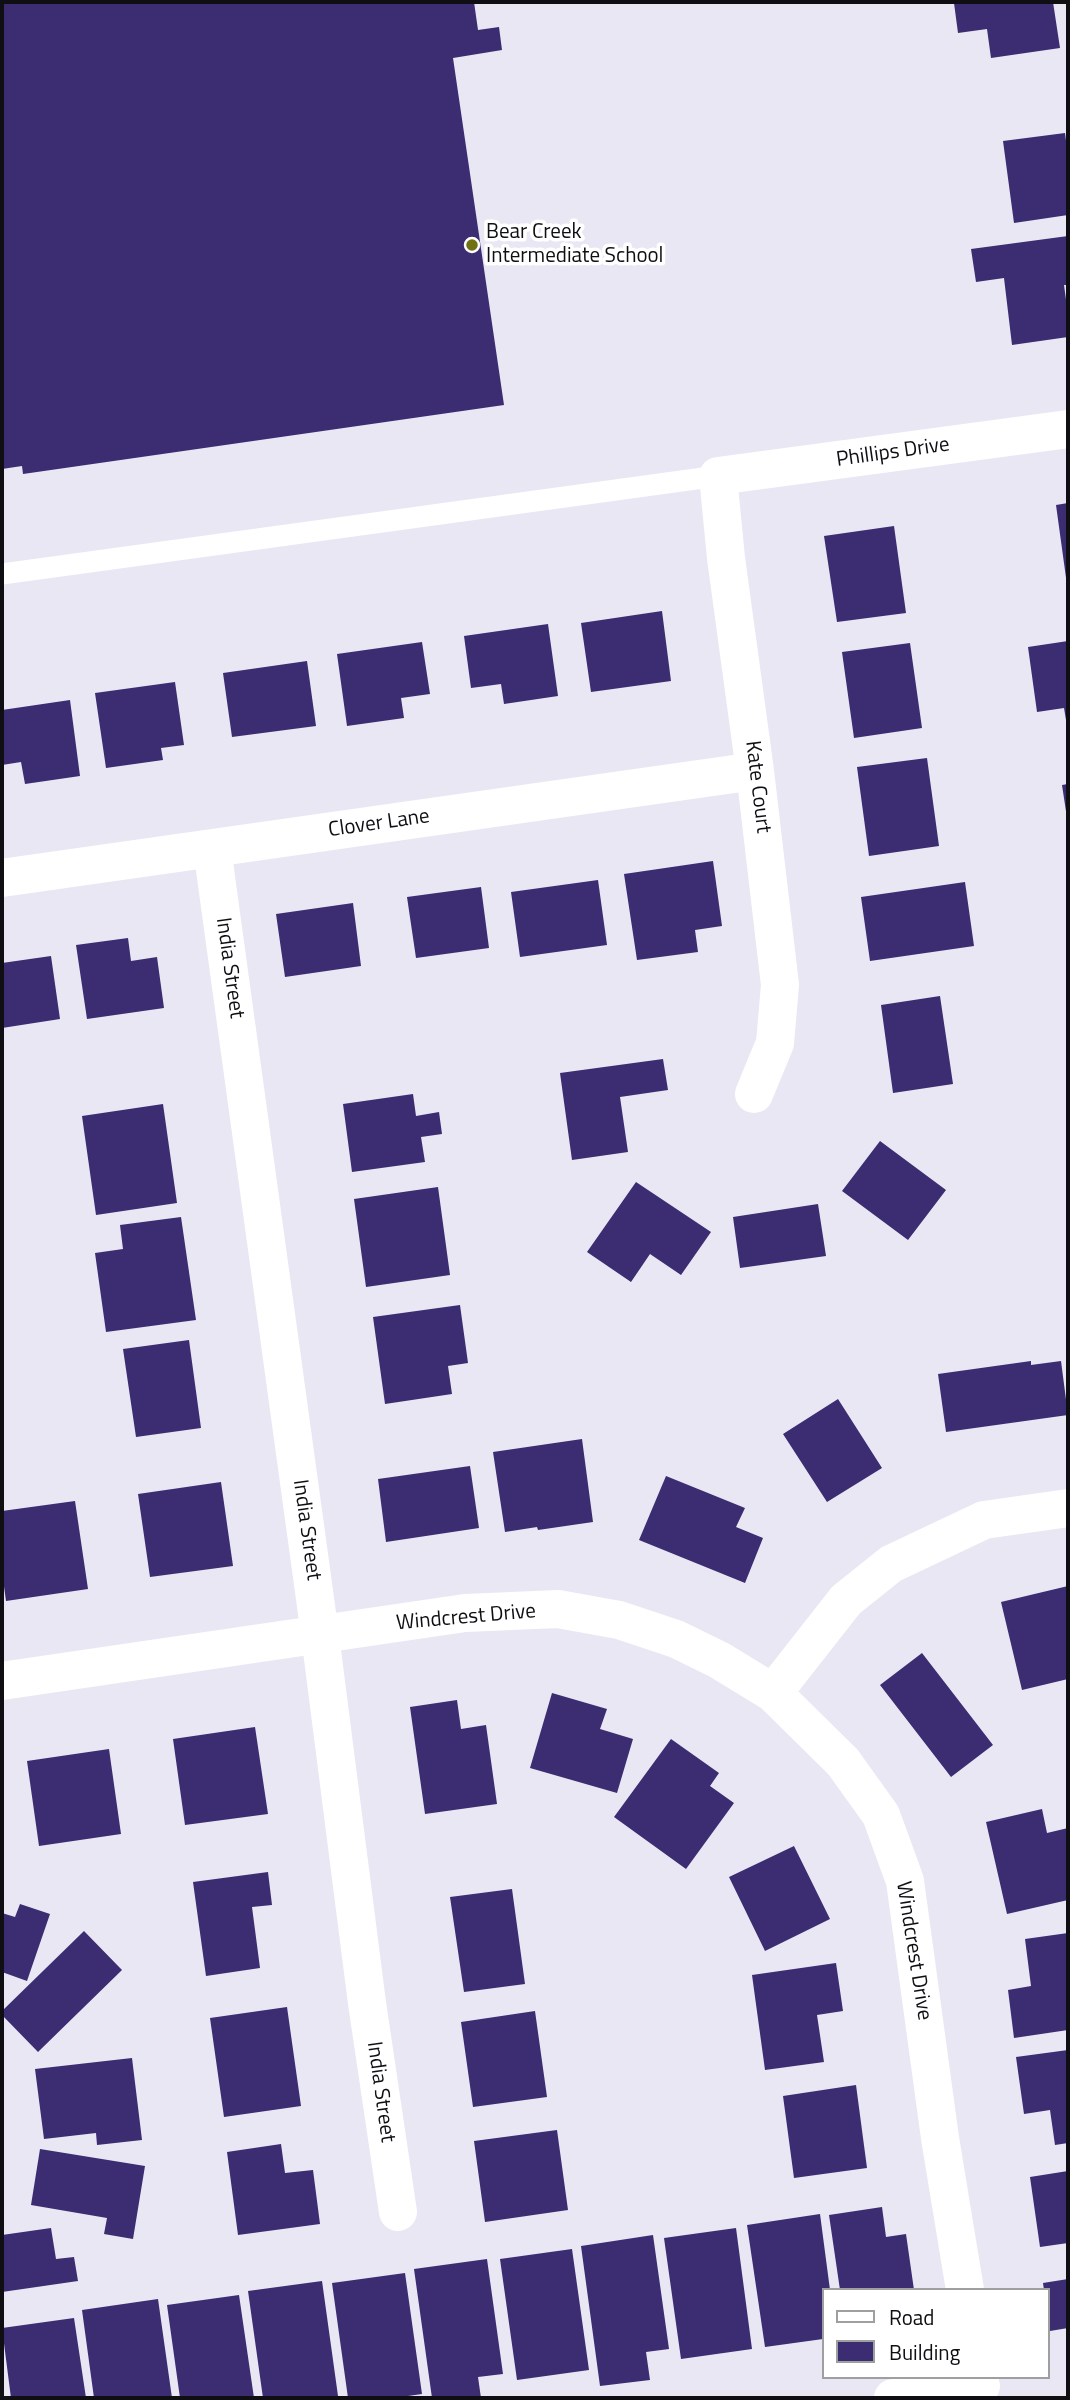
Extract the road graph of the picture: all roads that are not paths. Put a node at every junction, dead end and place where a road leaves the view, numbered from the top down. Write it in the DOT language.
graph roads {
  1 [pos="1068,429"];
  2 [pos="718,476"];
  3 [pos="2,574"];
  4 [pos="755,771"];
  5 [pos="212,848"];
  6 [pos="2,878"];
  7 [pos="754,1094"];
  8 [pos="1068,1508"];
  9 [pos="320,1635"];
  10 [pos="2,1681"];
  11 [pos="773,1693"];
  12 [pos="398,2212"];
  13 [pos="965,2288"];
  14 [pos="981,2387"];
  15 [pos="893,2398"];
  1 -- 2 [label="street, Phillips Drive"];
  2 -- 3 [label="lane"];
  2 -- 4 [label="street, Kate Court"];
  4 -- 5 [label="street, Clover Lane"];
  4 -- 7 [label="street, Kate Court"];
  5 -- 6 [label="street, Clover Lane"];
  5 -- 9 [label="street, India Street"];
  8 -- 11 [label="street"];
  9 -- 10 [label="street, Windcrest Drive"];
  9 -- 11 [label="street, Windcrest Drive"];
  9 -- 12 [label="street, India Street"];
  11 -- 13 [label="street, Windcrest Drive"];
  14 -- 15 [label="street"];
}
